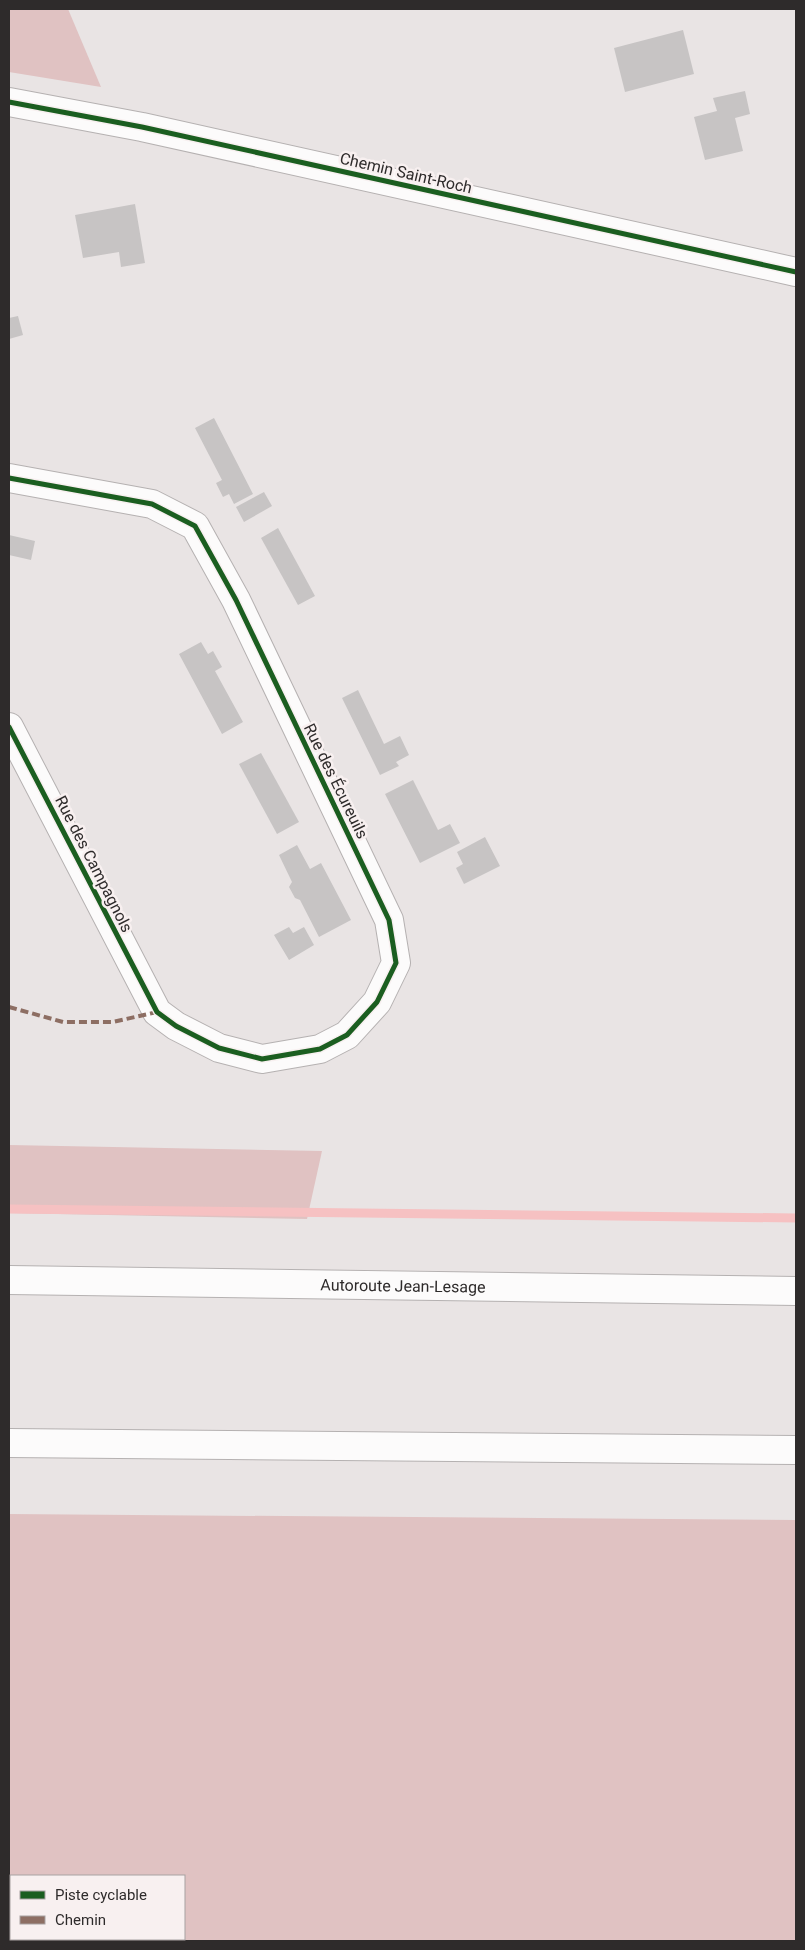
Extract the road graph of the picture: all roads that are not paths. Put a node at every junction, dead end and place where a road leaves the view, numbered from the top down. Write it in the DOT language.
graph roads {
  1 [pos="9,102"];
  2 [pos="796,272"];
  3 [pos="9,478"];
  4 [pos="9,727"];
  5 [pos="157,1012"];
  6 [pos="9,1280"];
  7 [pos="796,1291"];
  8 [pos="9,1443"];
  9 [pos="796,1450"];
  1 -- 2 [label="main road, Chemin Saint-Roch"];
  3 -- 5 [label="main road, Rue des Écureuils"];
  4 -- 5 [label="main road, Rue des Campagnols"];
  6 -- 7 [label="main road, Autoroute Jean-Lesage"];
  8 -- 9 [label="main road"];
}
